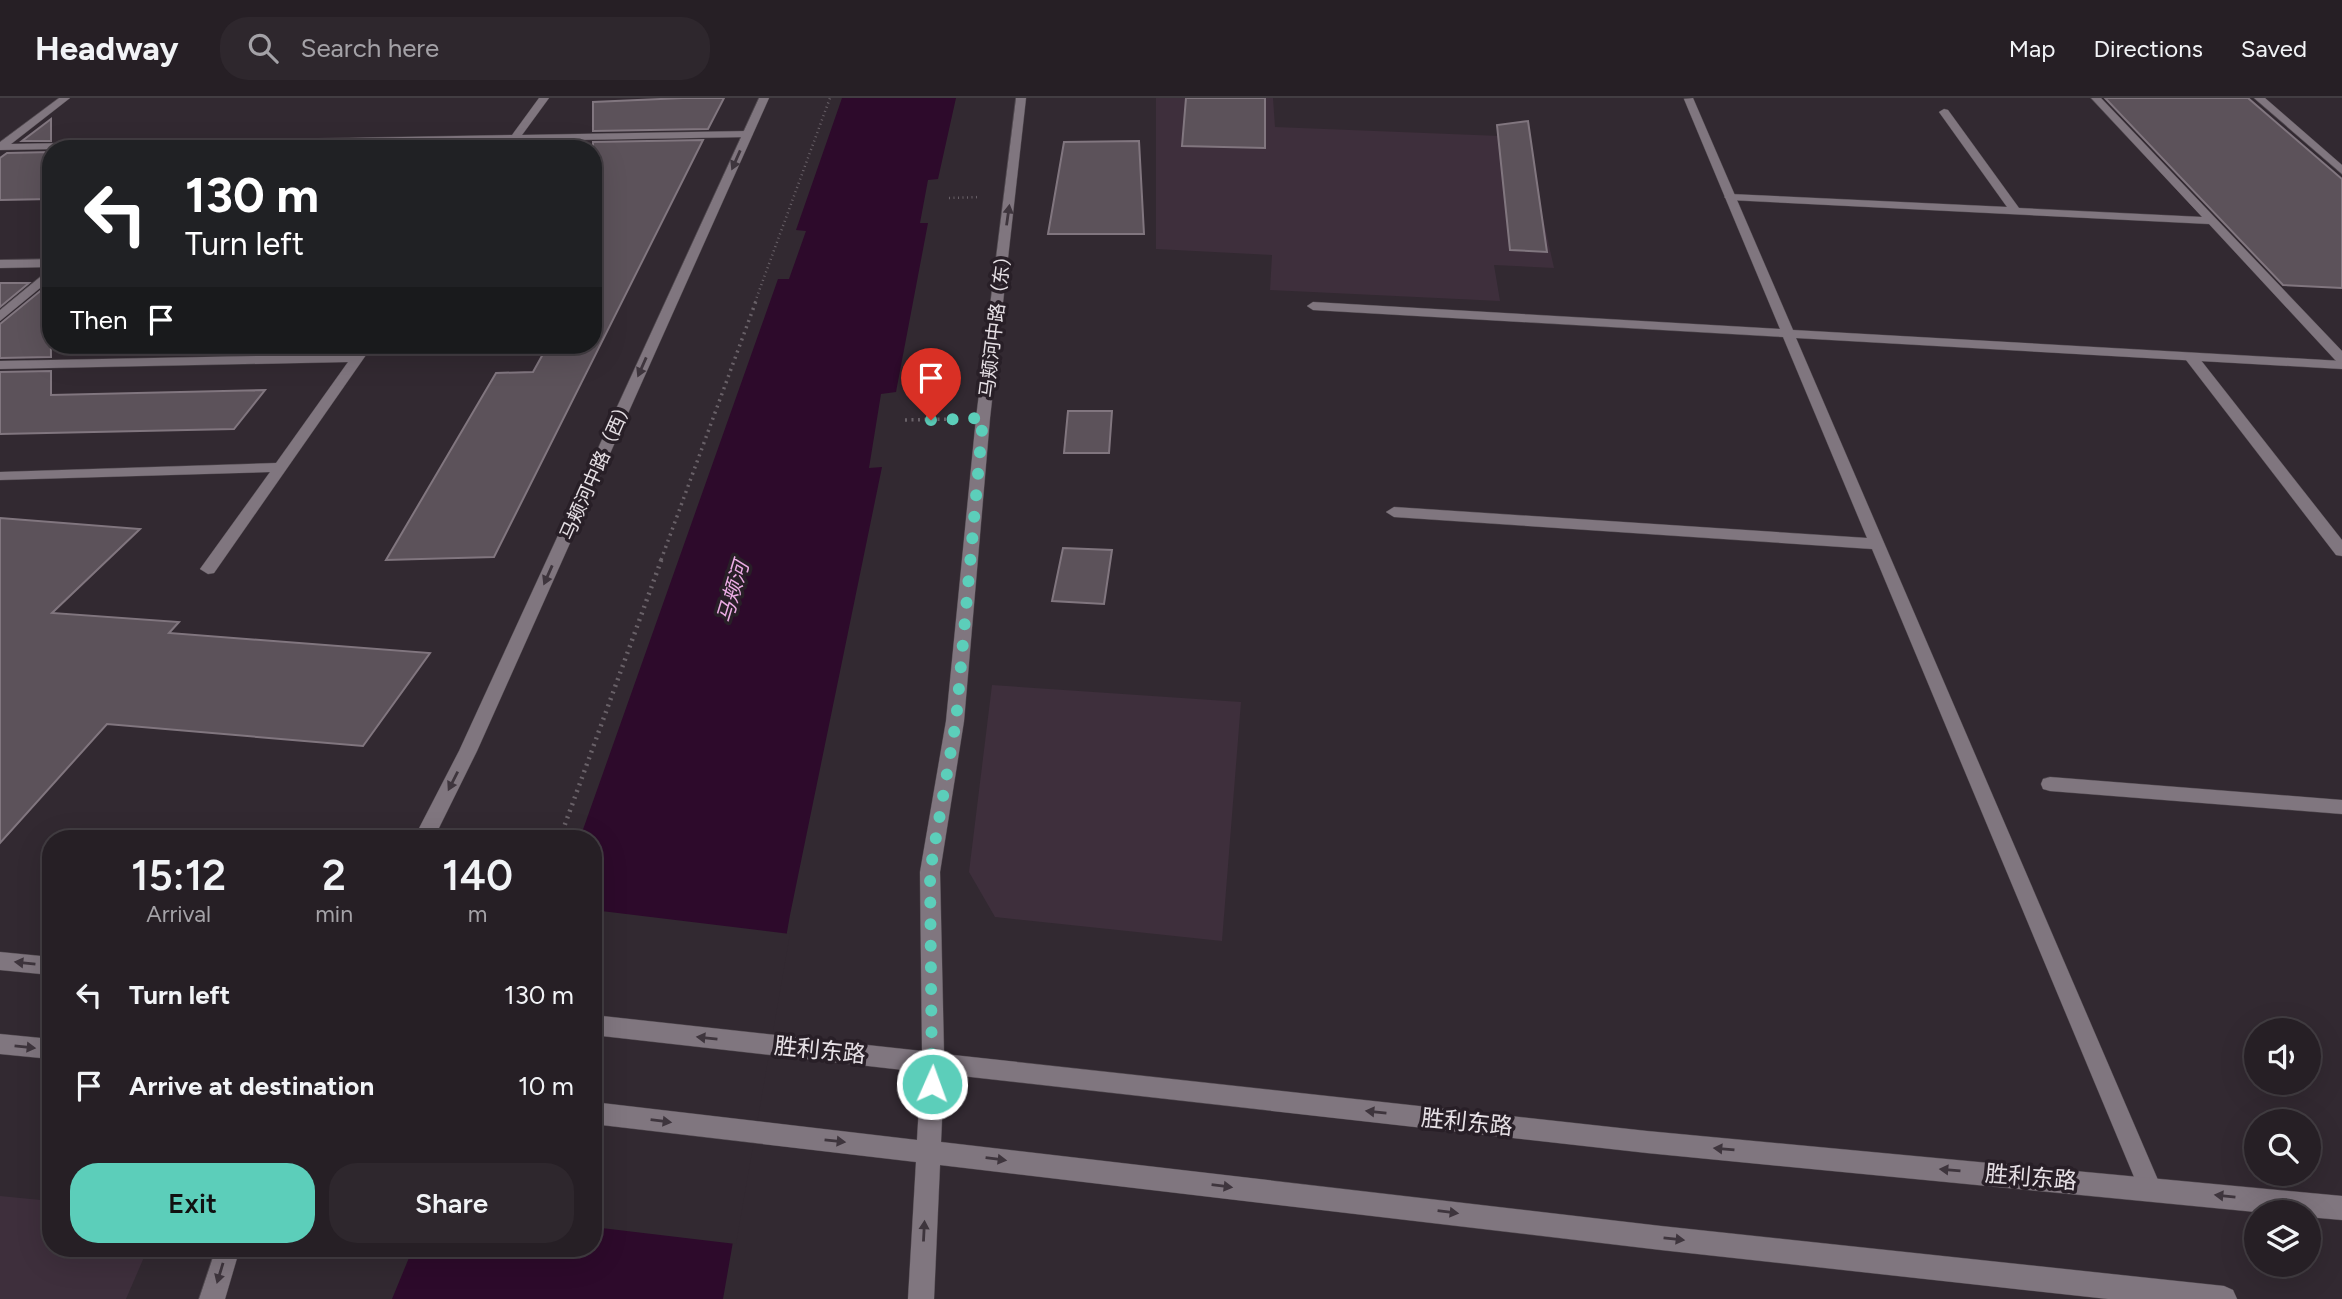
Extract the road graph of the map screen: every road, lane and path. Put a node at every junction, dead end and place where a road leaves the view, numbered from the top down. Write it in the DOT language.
graph roads {
  1 [pos="65,98"];
  2 [pos="544,98"];
  3 [pos="764,98"];
  4 [pos="830,98"];
  5 [pos="1021,98"];
  6 [pos="2096,98"];
  7 [pos="2259,98"];
  8 [pos="1689,99"];
  9 [pos="1944,112"];
  10 [pos="748,134"];
  11 [pos="514,138"];
  12 [pos="400,140"];
  13 [pos="42,146"];
  14 [pos="2342,171"];
  15 [pos="1730,197"];
  16 [pos="2016,212"];
  17 [pos="2212,222"];
  18 [pos="0,264"];
  19 [pos="42,264"];
  20 [pos="42,280"];
  21 [pos="1313,306"];
  22 [pos="0,317"];
  23 [pos="1788,334"];
  24 [pos="360,354"];
  25 [pos="2191,357"];
  26 [pos="357,358"];
  27 [pos="2342,359"];
  28 [pos="0,365"];
  29 [pos="2342,365"];
  30 [pos="983,418"];
  31 [pos="905,420"];
  32 [pos="280,467"];
  33 [pos="0,477"];
  34 [pos="1394,512"];
  35 [pos="1877,544"];
  36 [pos="2342,551"];
  37 [pos="208,569"];
  38 [pos="2050,784"];
  39 [pos="2342,807"];
  40 [pos="428,830"];
  41 [pos="563,830"];
  42 [pos="0,961"];
  43 [pos="42,965"];
  44 [pos="602,1026"];
  45 [pos="0,1044"];
  46 [pos="42,1048"];
  47 [pos="933,1062"];
  48 [pos="602,1114"];
  49 [pos="928,1151"];
  50 [pos="2150,1188"];
  51 [pos="2342,1208"];
  52 [pos="225,1257"];
  53 [pos="212,1299"];
  54 [pos="921,1299"];
  55 [pos="2224,1299"];
  1 -- 13 [label="street"];
  2 -- 11 [label="street"];
  3 -- 10 [label="street, 马颊河中路（西）"];
  4 -- 41 [label="path"];
  30 -- 5 [label="street, 马颊河中路（东）, one-way"];
  6 -- 17 [label="street"];
  7 -- 14 [label="street"];
  8 -- 15 [label="street"];
  9 -- 16 [label="street"];
  10 -- 11 [label="street"];
  10 -- 40 [label="street, 马颊河中路（西）, one-way"];
  11 -- 12 [label="street"];
  15 -- 16 [label="street"];
  15 -- 23 [label="street"];
  16 -- 17 [label="street"];
  17 -- 27 [label="street"];
  18 -- 19 [label="street"];
  20 -- 22 [label="street"];
  21 -- 23 [label="street"];
  23 -- 25 [label="street"];
  23 -- 35 [label="street"];
  24 -- 26 [label="street"];
  25 -- 29 [label="street"];
  25 -- 36 [label="street"];
  26 -- 28 [label="street"];
  26 -- 32 [label="street"];
  30 -- 31 [label="path"];
  30 -- 47 [label="street, 马颊河中路（东）"];
  32 -- 33 [label="street"];
  32 -- 37 [label="street"];
  34 -- 35 [label="street"];
  35 -- 50 [label="street"];
  38 -- 39 [label="street"];
  43 -- 42 [label="street, one-way"];
  47 -- 44 [label="street, 胜利东路, one-way"];
  45 -- 46 [label="street, one-way"];
  47 -- 49 [label="street, 马颊河中路（东）"];
  50 -- 47 [label="street, 胜利东路, one-way"];
  48 -- 49 [label="street, one-way"];
  54 -- 49 [label="street, 马颊河中路（东）, one-way"];
  49 -- 55 [label="street, one-way"];
  51 -- 50 [label="street, 胜利东路, one-way"];
  52 -- 53 [label="street, one-way"];
}
